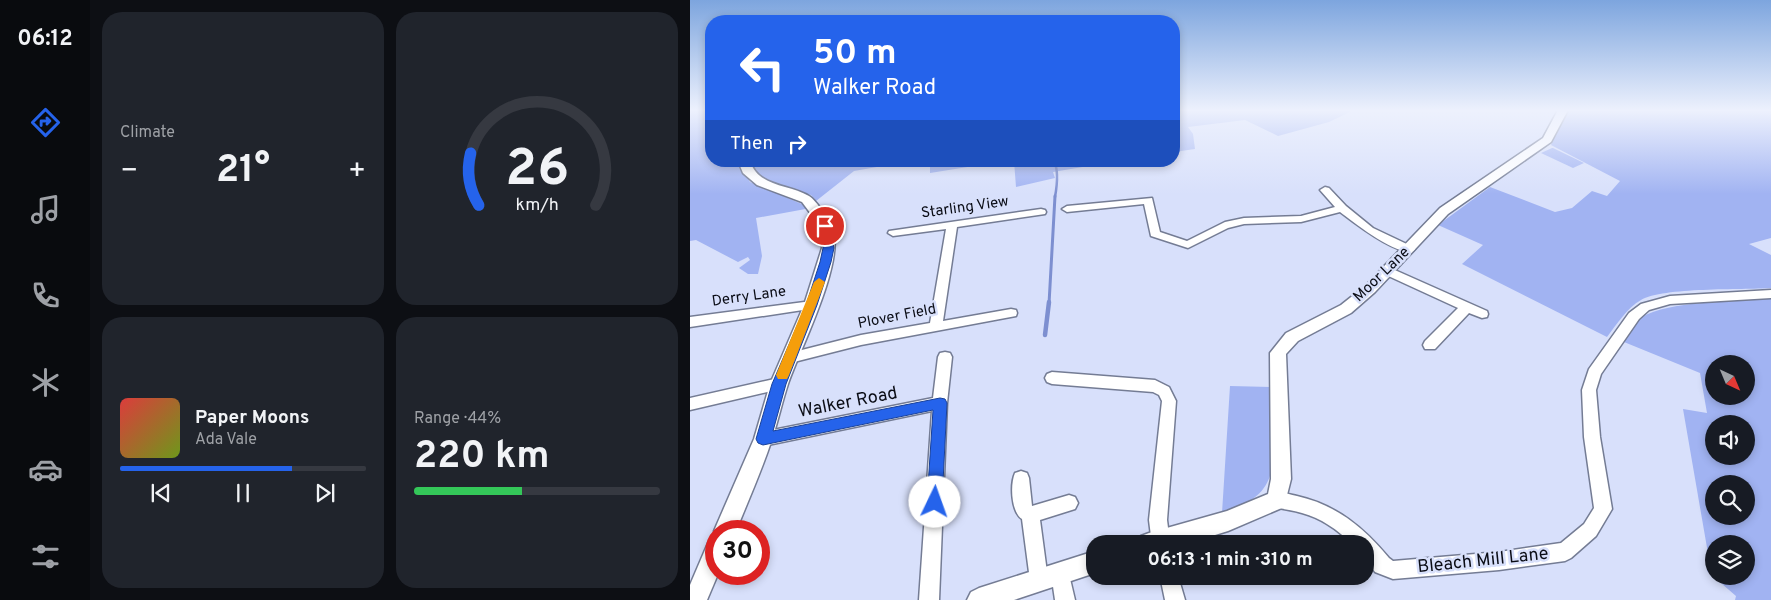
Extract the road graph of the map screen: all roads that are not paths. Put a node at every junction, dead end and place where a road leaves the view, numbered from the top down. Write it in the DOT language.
graph roads {
  1 [pos="1548,138"];
  2 [pos="745,167"];
  3 [pos="1326,190"];
  4 [pos="1342,208"];
  5 [pos="1067,209"];
  6 [pos="1041,212"];
  7 [pos="952,225"];
  8 [pos="894,233"];
  9 [pos="1409,249"];
  10 [pos="1388,271"];
  11 [pos="1771,294"];
  12 [pos="812,305"];
  13 [pos="1467,307"];
  14 [pos="1011,313"];
  15 [pos="1482,314"];
  16 [pos="690,322"];
  17 [pos="936,326"];
  18 [pos="1430,345"];
  19 [pos="946,357"];
  20 [pos="790,358"];
  21 [pos="1052,378"];
  22 [pos="779,384"];
  23 [pos="940,403"];
  24 [pos="690,404"];
  25 [pos="763,439"];
  26 [pos="1021,478"];
  27 [pos="1276,500"];
  28 [pos="1069,502"];
  29 [pos="1030,515"];
  30 [pos="730,520"];
  31 [pos="1157,535"];
  32 [pos="1183,535"];
  33 [pos="1354,535"];
  34 [pos="1374,555"];
  35 [pos="1086,565"];
  36 [pos="1050,576"];
  37 [pos="705,577"];
  38 [pos="1171,585"];
  39 [pos="1007,595"];
  40 [pos="695,600"];
  41 [pos="929,600"];
  42 [pos="979,600"];
  43 [pos="1065,600"];
  44 [pos="1175,600"];
  1 -- 9 [label="street, Moor Lane"];
  2 -- 12 [label="street"];
  3 -- 4 [label="street"];
  4 -- 5 [label="street"];
  4 -- 9 [label="street"];
  6 -- 7 [label="street, Starling View"];
  7 -- 8 [label="street, Starling View"];
  7 -- 17 [label="street"];
  9 -- 10 [label="street, Moor Lane"];
  10 -- 13 [label="street"];
  10 -- 27 [label="street, Moor Lane"];
  11 -- 34 [label="street, Bleach Mill Lane"];
  12 -- 16 [label="street, Derry Lane"];
  12 -- 20 [label="street"];
  13 -- 15 [label="street"];
  13 -- 18 [label="street"];
  14 -- 17 [label="street, Plover Field"];
  17 -- 20 [label="street, Plover Field"];
  19 -- 23 [label="street"];
  20 -- 22 [label="street"];
  21 -- 31 [label="street"];
  22 -- 24 [label="street"];
  22 -- 25 [label="street"];
  23 -- 25 [label="street, Walker Road"];
  23 -- 41 [label="street"];
  25 -- 30 [label="street"];
  26 -- 29 [label="street"];
  27 -- 32 [label="street"];
  27 -- 33 [label="street, Bleach Mill Lane"];
  28 -- 29 [label="street"];
  29 -- 36 [label="street"];
  35 -- 36 [label="street"];
  36 -- 39 [label="street"];
  36 -- 43 [label="street"];
  37 -- 40 [label="street"];
  38 -- 44 [label="street"];
  39 -- 42 [label="street"];
}
